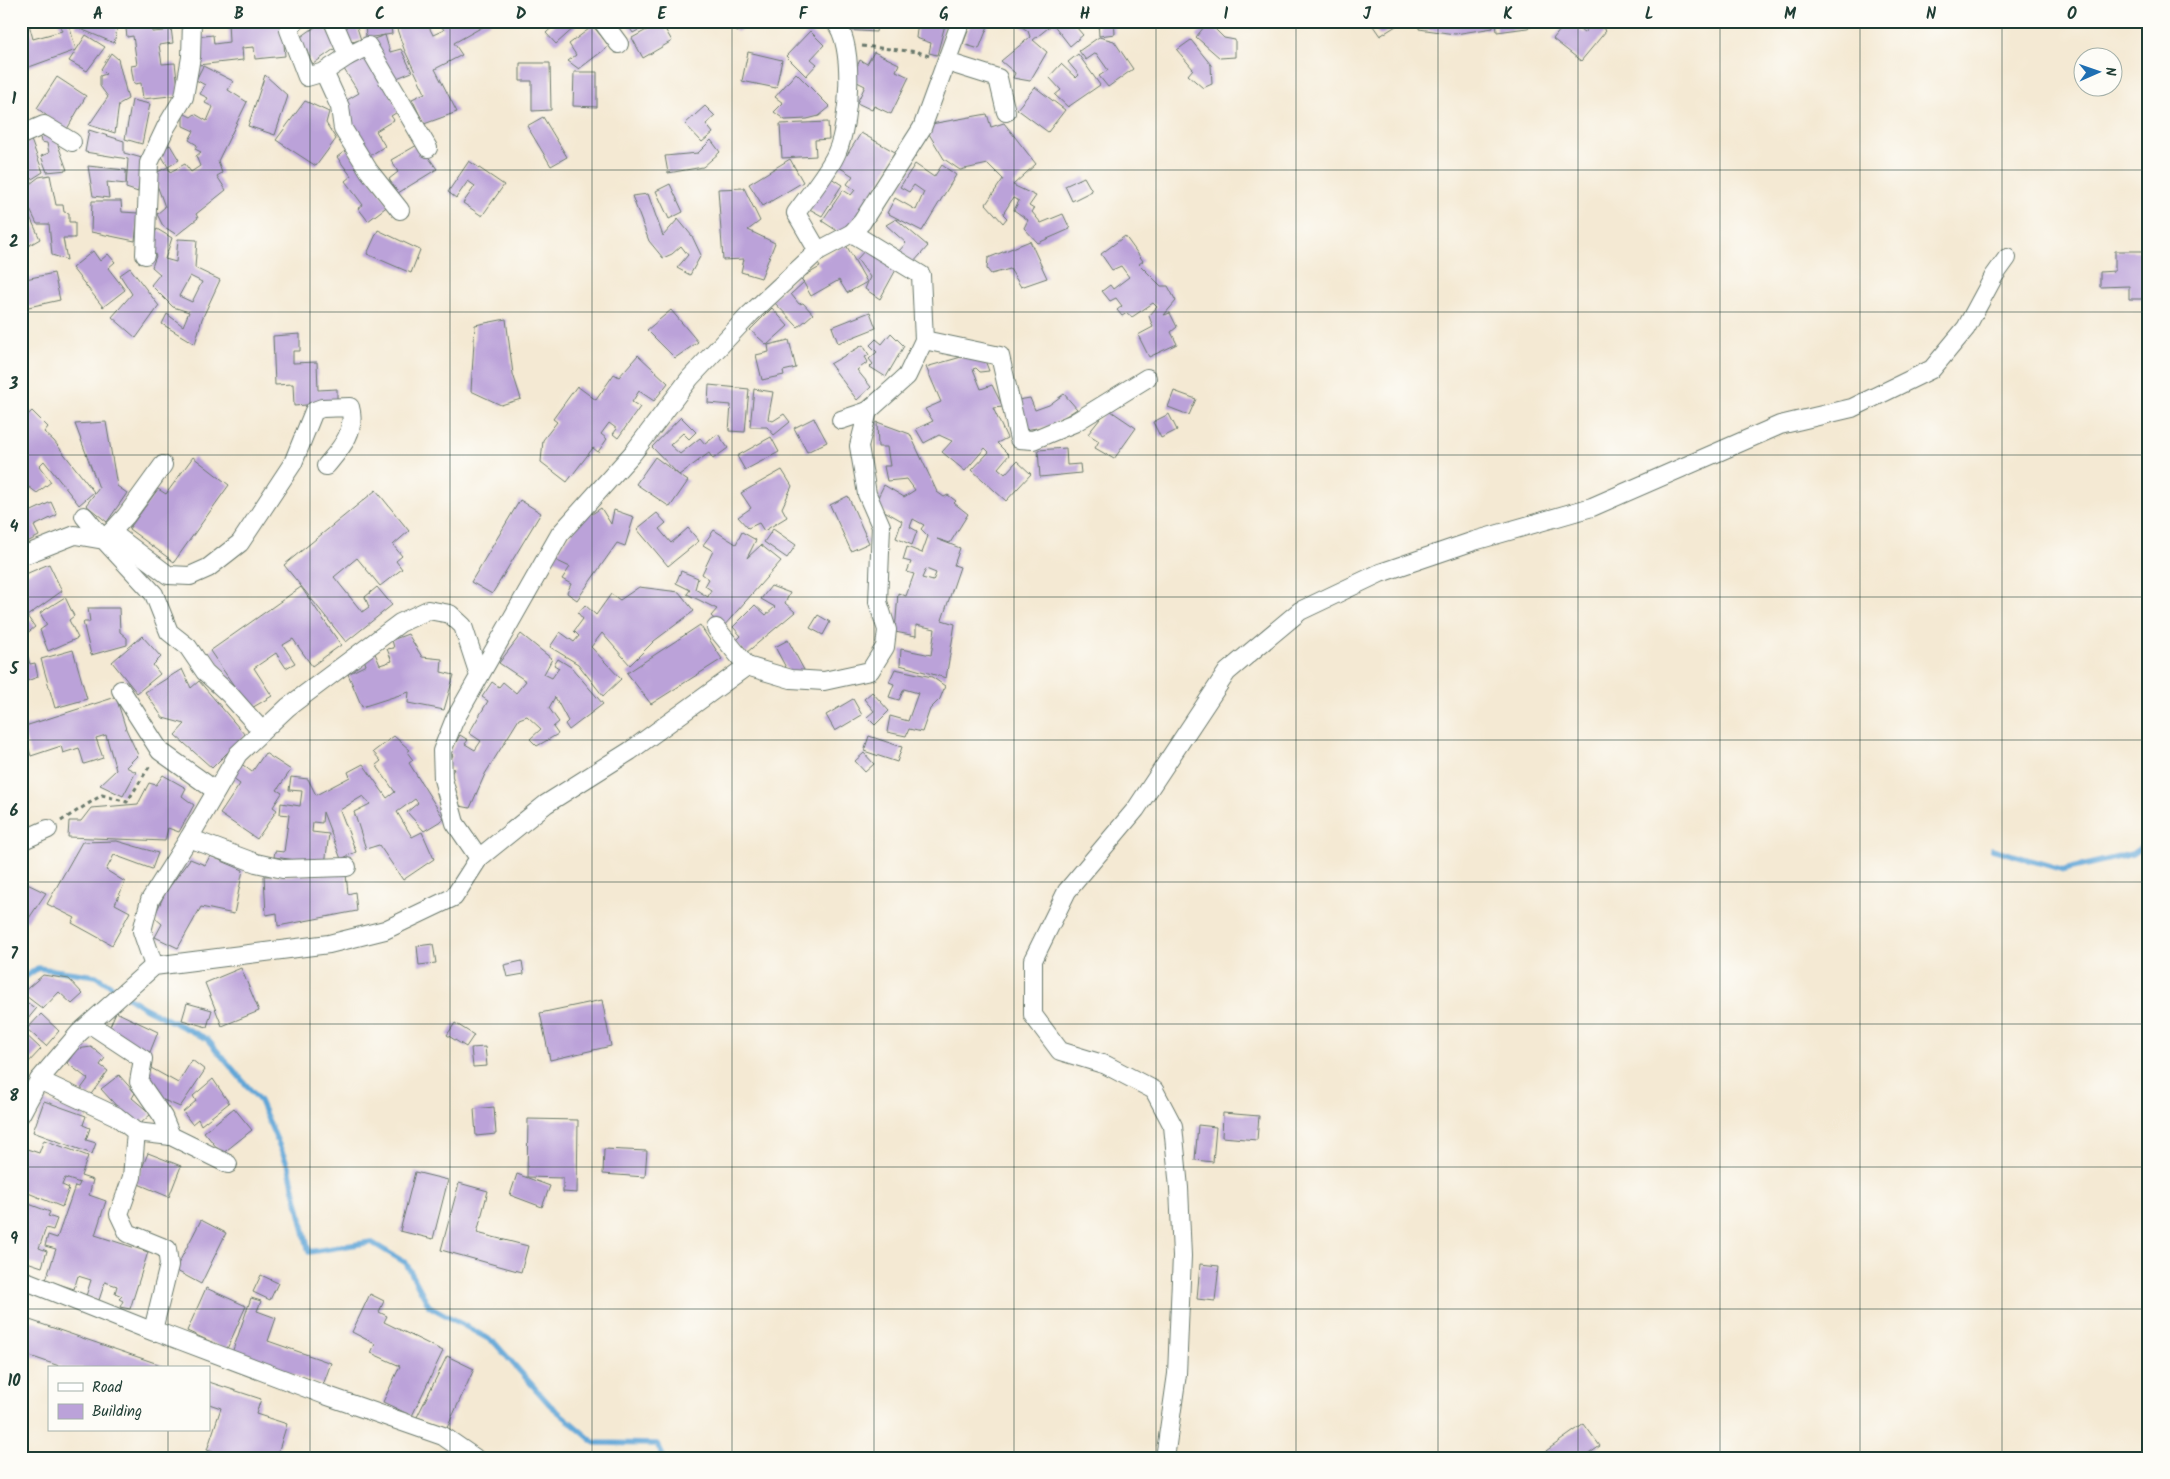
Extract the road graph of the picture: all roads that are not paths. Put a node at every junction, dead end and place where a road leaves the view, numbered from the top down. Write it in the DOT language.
graph roads {
  1 [pos="192,21"];
  2 [pos="295,21"];
  3 [pos="333,21"];
  4 [pos="602,21"];
  5 [pos="834,21"];
  6 [pos="961,21"];
  7 [pos="619,44"];
  8 [pos="348,56"];
  9 [pos="947,62"];
  10 [pos="324,72"];
  11 [pos="1006,112"];
  12 [pos="21,135"];
  13 [pos="72,142"];
  14 [pos="428,148"];
  15 [pos="400,210"];
  16 [pos="852,233"];
  17 [pos="818,251"];
  18 [pos="145,255"];
  19 [pos="2007,258"];
  20 [pos="924,340"];
  21 [pos="1146,378"];
  22 [pos="868,411"];
  23 [pos="842,420"];
  24 [pos="163,465"];
  25 [pos="326,466"];
  26 [pos="84,516"];
  27 [pos="107,536"];
  28 [pos="27,554"];
  29 [pos="716,628"];
  30 [pos="748,666"];
  31 [pos="479,676"];
  32 [pos="121,690"];
  33 [pos="262,731"];
  34 [pos="216,791"];
  35 [pos="48,829"];
  36 [pos="190,838"];
  37 [pos="21,841"];
  38 [pos="479,858"];
  39 [pos="347,867"];
  40 [pos="154,966"];
  41 [pos="90,1024"];
  42 [pos="39,1080"];
  43 [pos="21,1114"];
  44 [pos="136,1132"];
  45 [pos="171,1136"];
  46 [pos="228,1164"];
  47 [pos="21,1280"];
  48 [pos="153,1330"];
  49 [pos="454,1452"];
  50 [pos="476,1458"];
  51 [pos="1165,1458"];
  1 -- 18 [label="street"];
  2 -- 10 [label="street"];
  3 -- 8 [label="street"];
  4 -- 7 [label="street"];
  5 -- 17 [label="street"];
  6 -- 9 [label="street"];
  8 -- 10 [label="street"];
  8 -- 14 [label="street"];
  9 -- 11 [label="street"];
  9 -- 16 [label="street"];
  10 -- 15 [label="street"];
  12 -- 13 [label="street"];
  16 -- 17 [label="street"];
  16 -- 20 [label="street"];
  17 -- 31 [label="street"];
  19 -- 51 [label="street"];
  20 -- 21 [label="street"];
  20 -- 22 [label="street"];
  22 -- 23 [label="street"];
  22 -- 30 [label="street"];
  24 -- 27 [label="street"];
  25 -- 27 [label="street"];
  26 -- 27 [label="street"];
  27 -- 28 [label="street"];
  27 -- 33 [label="street"];
  29 -- 30 [label="street"];
  30 -- 38 [label="street"];
  31 -- 33 [label="street"];
  31 -- 38 [label="street"];
  32 -- 34 [label="street"];
  33 -- 34 [label="street"];
  34 -- 36 [label="street"];
  35 -- 37 [label="street"];
  36 -- 39 [label="street"];
  36 -- 40 [label="street"];
  38 -- 40 [label="street"];
  40 -- 41 [label="street"];
  41 -- 42 [label="street"];
  41 -- 45 [label="street"];
  42 -- 43 [label="street"];
  42 -- 44 [label="street"];
  44 -- 45 [label="street"];
  44 -- 48 [label="street"];
  45 -- 46 [label="street"];
  47 -- 48 [label="street"];
  48 -- 49 [label="street"];
  49 -- 50 [label="street"];
}
